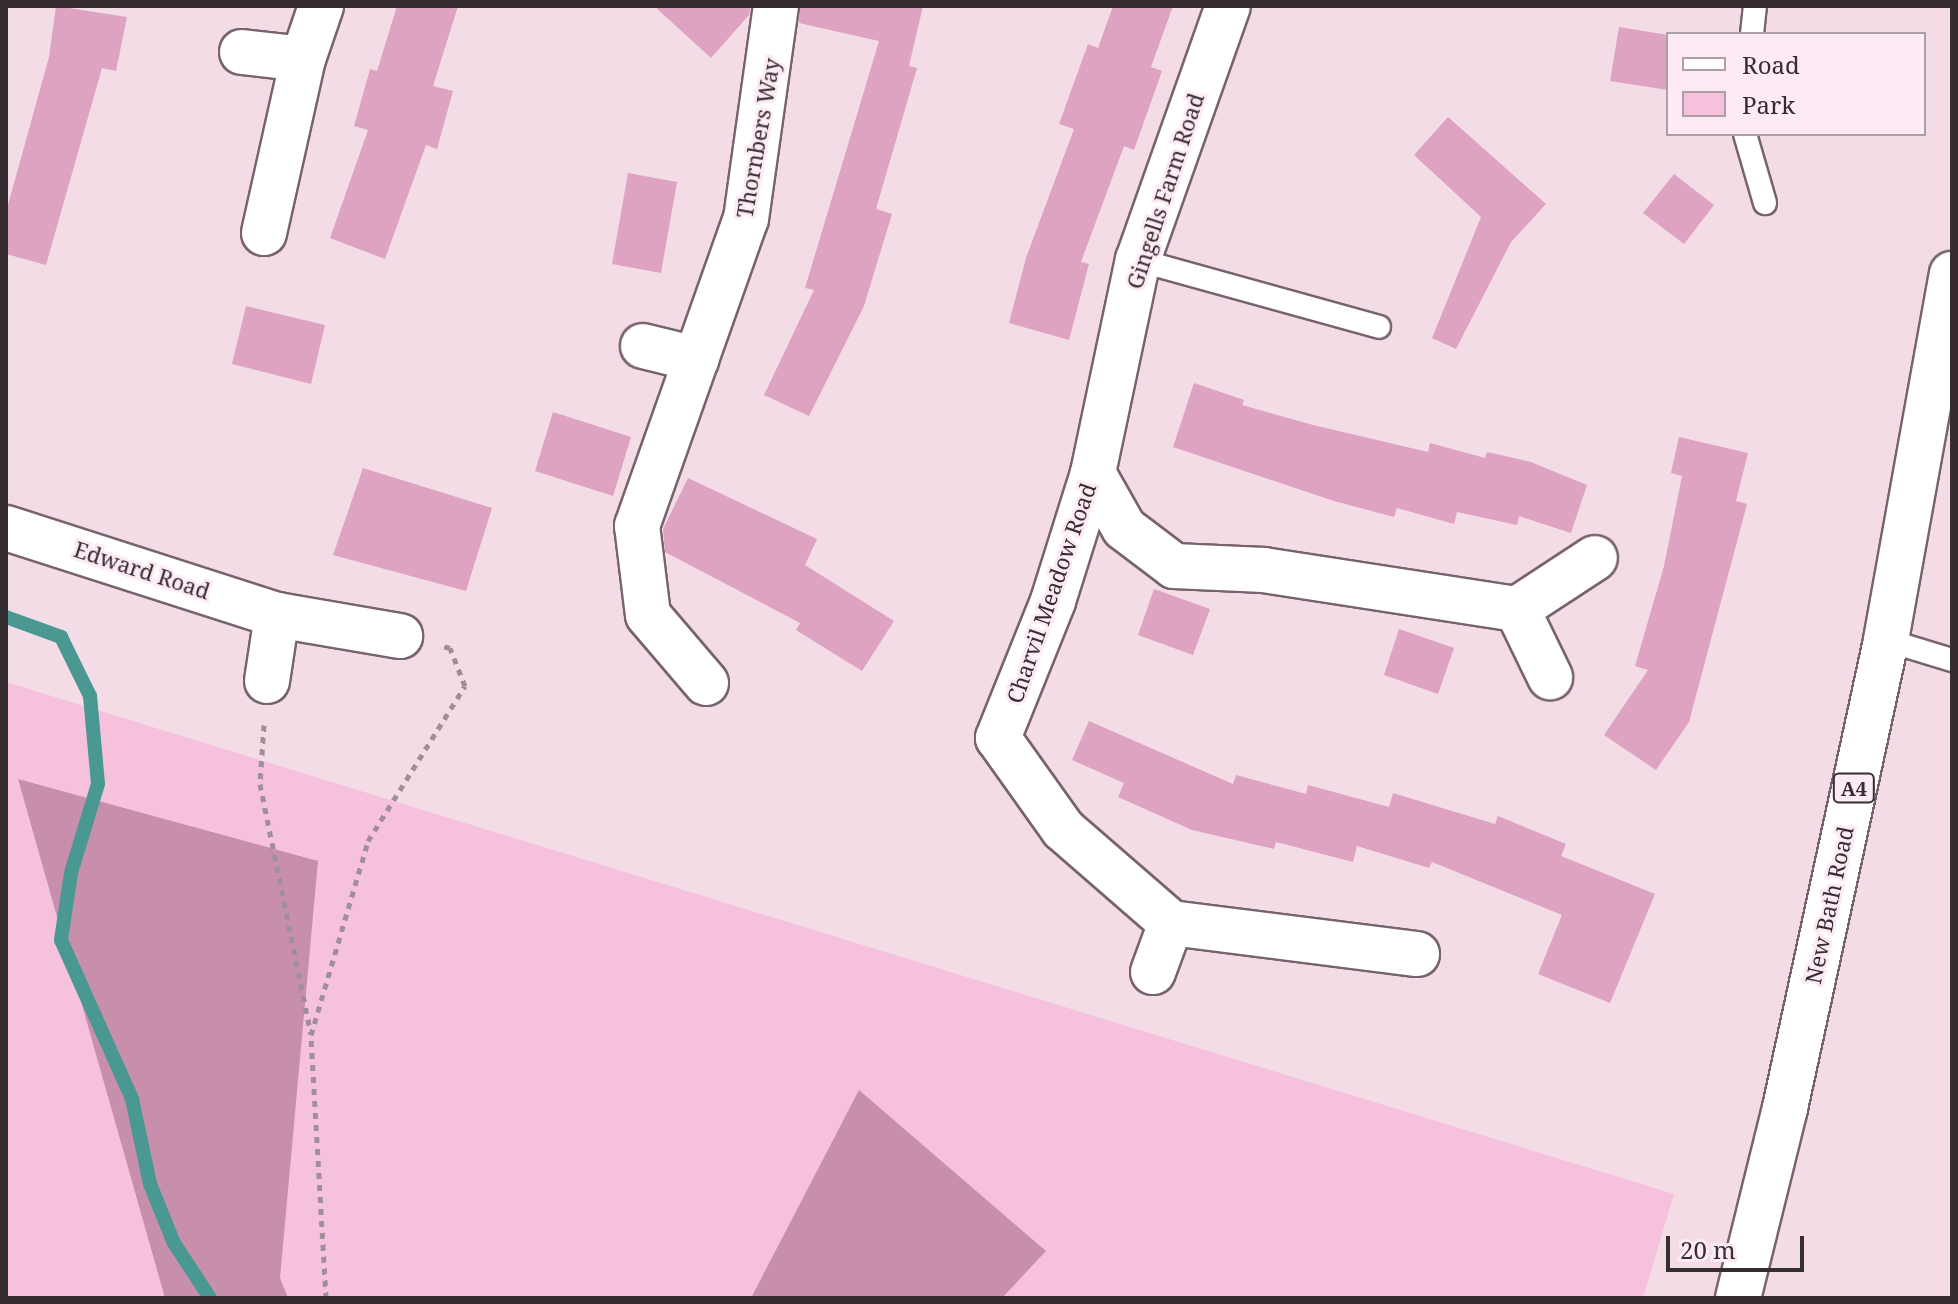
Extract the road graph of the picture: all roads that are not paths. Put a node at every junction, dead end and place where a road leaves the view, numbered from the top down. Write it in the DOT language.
graph roads {
  1 [pos="321,6"];
  2 [pos="776,6"];
  3 [pos="1228,6"];
  4 [pos="1755,6"];
  5 [pos="1752,32"];
  6 [pos="242,52"];
  7 [pos="303,59"];
  8 [pos="1746,136"];
  9 [pos="1765,203"];
  10 [pos="264,233"];
  11 [pos="1138,260"];
  12 [pos="1952,274"];
  13 [pos="1379,327"];
  14 [pos="643,346"];
  15 [pos="696,359"];
  16 [pos="1093,473"];
  17 [pos="6,528"];
  18 [pos="1595,558"];
  19 [pos="1517,609"];
  20 [pos="277,615"];
  21 [pos="400,636"];
  22 [pos="1886,640"];
  23 [pos="1952,660"];
  24 [pos="1550,677"];
  25 [pos="267,681"];
  26 [pos="706,683"];
  27 [pos="1171,923"];
  28 [pos="1417,954"];
  29 [pos="1153,972"];
  30 [pos="1738,1298"];
  1 -- 7 [label="street"];
  2 -- 15 [label="street, Thornbers Way"];
  3 -- 11 [label="street, Gingells Farm Road"];
  4 -- 5 [label="lane"];
  6 -- 7 [label="street"];
  7 -- 10 [label="street"];
  8 -- 9 [label="lane"];
  11 -- 13 [label="lane"];
  11 -- 16 [label="street, Gingells Farm Road"];
  12 -- 22 [label="street, New Bath Road / A4"];
  14 -- 15 [label="street"];
  15 -- 26 [label="street, Thornbers Way"];
  16 -- 19 [label="street, Charvil Meadow Road"];
  16 -- 27 [label="street, Charvil Meadow Road"];
  17 -- 20 [label="street, Edward Road"];
  18 -- 19 [label="street"];
  19 -- 24 [label="street"];
  20 -- 21 [label="street, Edward Road"];
  20 -- 25 [label="street"];
  22 -- 23 [label="lane"];
  22 -- 30 [label="street, New Bath Road / A4"];
  27 -- 28 [label="street"];
  27 -- 29 [label="street"];
}
